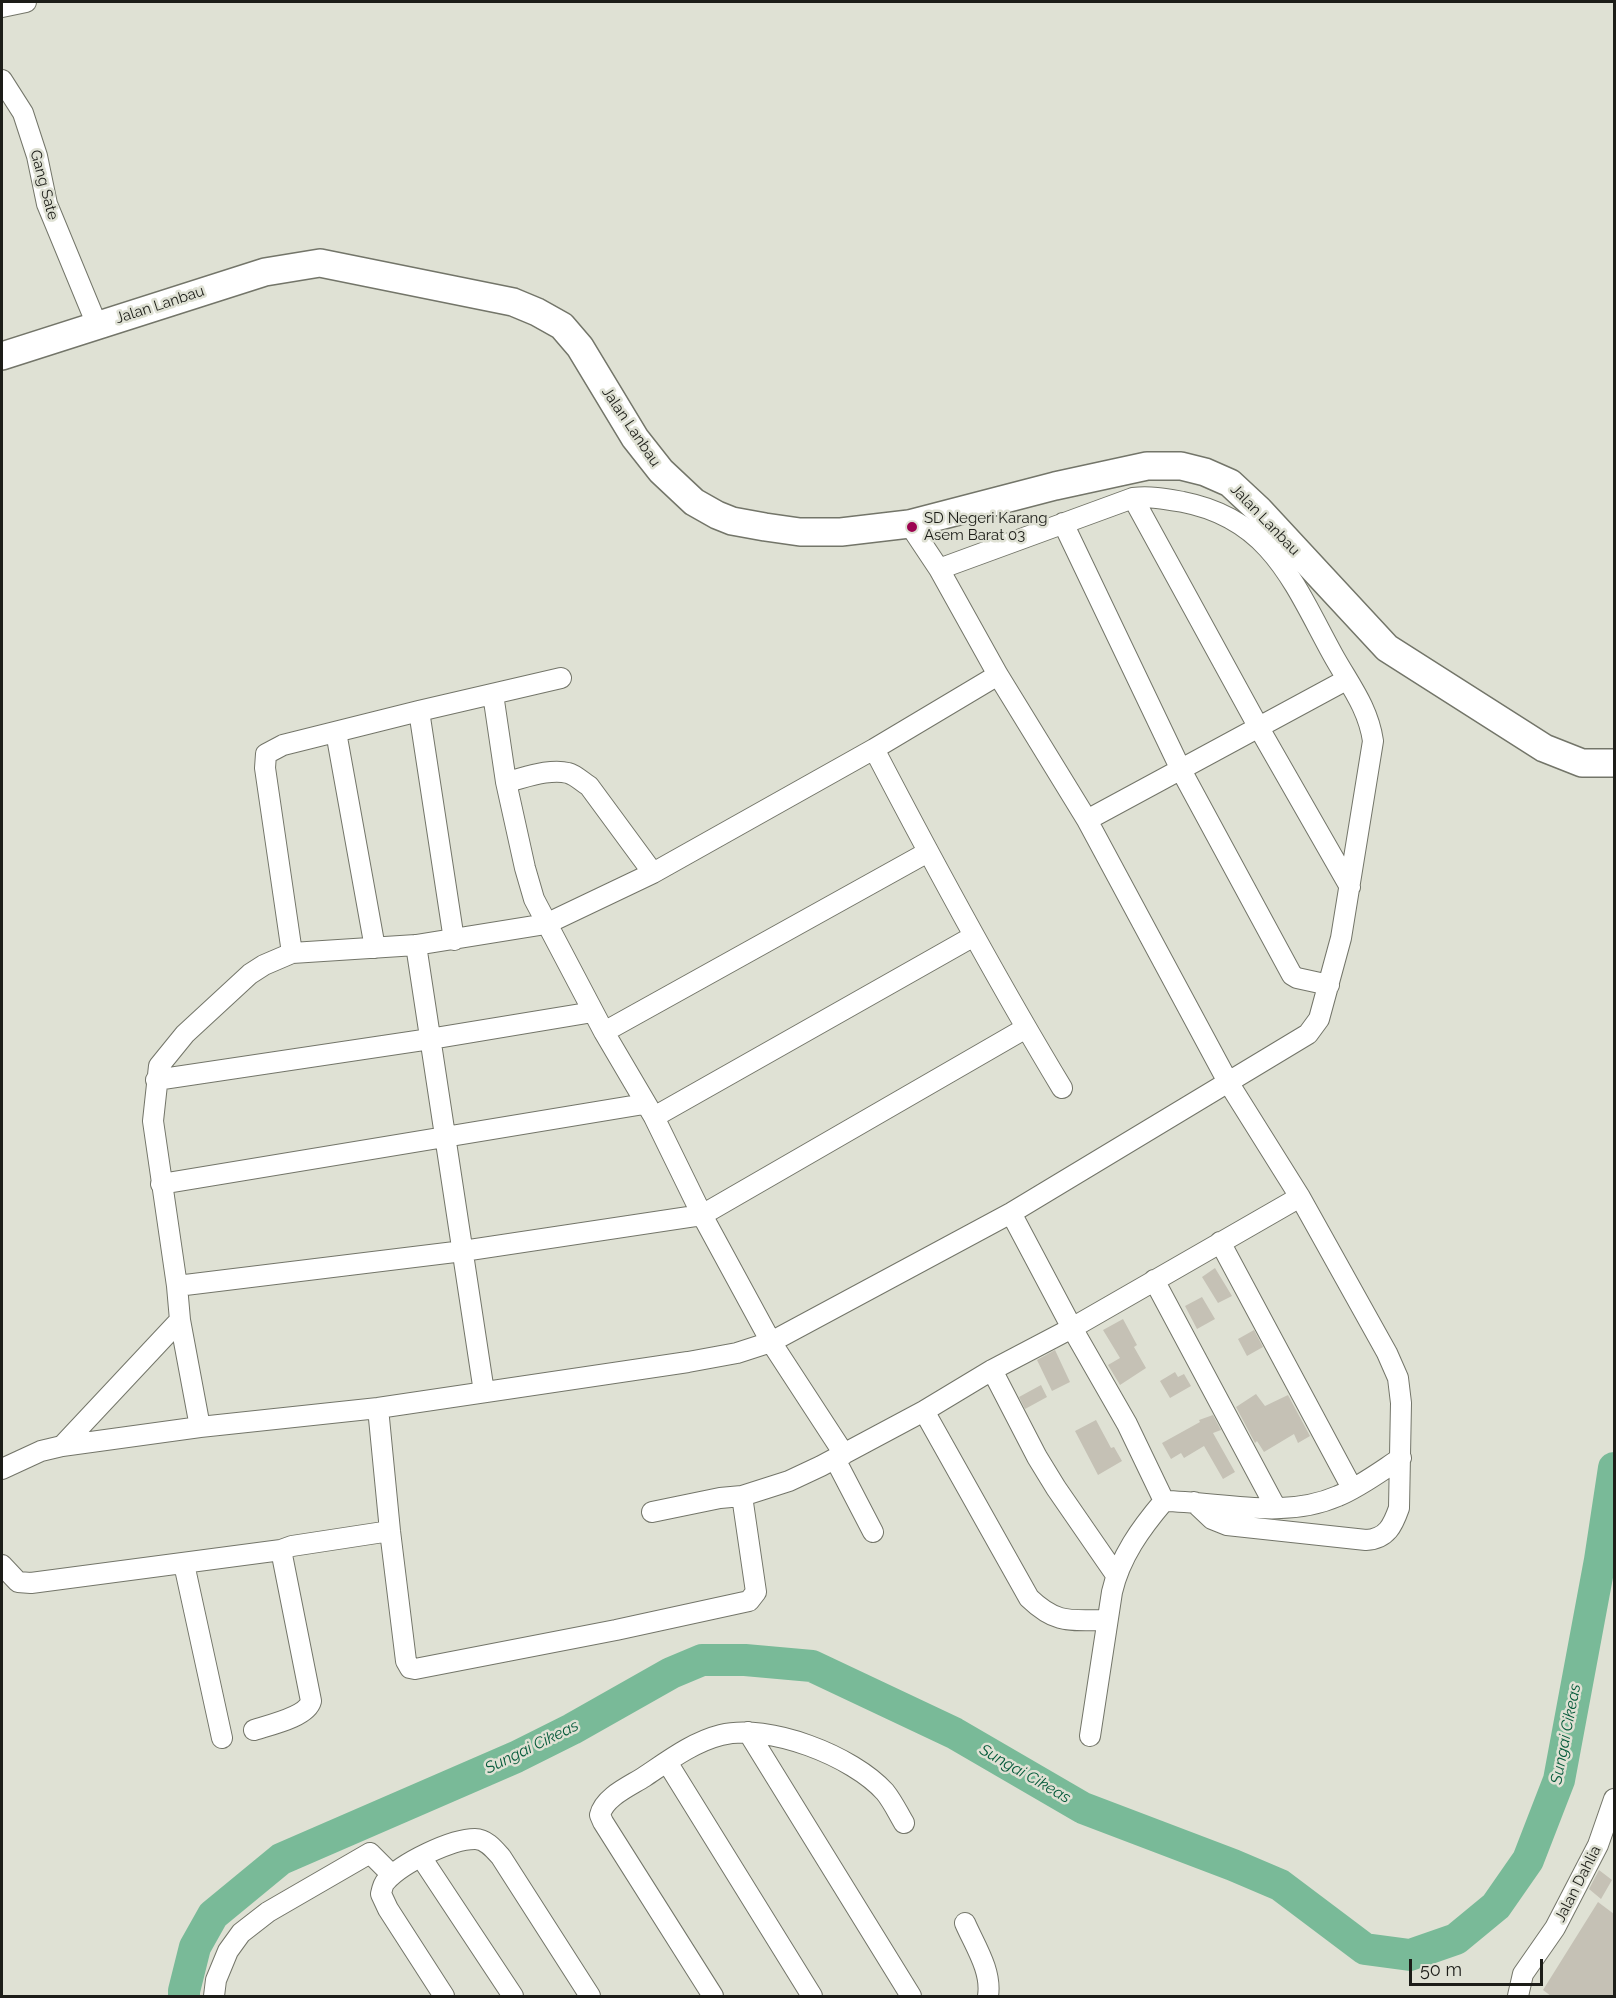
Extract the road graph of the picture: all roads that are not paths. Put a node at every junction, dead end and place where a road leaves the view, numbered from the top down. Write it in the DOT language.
graph roads {
  1 [pos="26,2"];
  2 [pos="2,7"];
  3 [pos="2,80"];
  4 [pos="97,325"];
  5 [pos="2,356"];
  6 [pos="1134,498"];
  7 [pos="1063,523"];
  8 [pos="909,524"];
  9 [pos="939,568"];
  10 [pos="998,675"];
  11 [pos="561,678"];
  12 [pos="1346,680"];
  13 [pos="494,694"];
  14 [pos="419,711"];
  15 [pos="1259,728"];
  16 [pos="336,732"];
  17 [pos="874,749"];
  18 [pos="1614,763"];
  19 [pos="1181,770"];
  20 [pos="506,782"];
  21 [pos="1087,820"];
  22 [pos="928,852"];
  23 [pos="653,873"];
  24 [pos="1350,887"];
  25 [pos="546,924"];
  26 [pos="974,936"];
  27 [pos="454,940"];
  28 [pos="416,945"];
  29 [pos="375,948"];
  30 [pos="292,953"];
  31 [pos="1329,985"];
  32 [pos="593,1012"];
  33 [pos="1026,1028"];
  34 [pos="604,1032"];
  35 [pos="430,1039"];
  36 [pos="156,1080"];
  37 [pos="1228,1082"];
  38 [pos="1062,1088"];
  39 [pos="649,1111"];
  40 [pos="443,1136"];
  41 [pos="161,1184"];
  42 [pos="1300,1197"];
  43 [pos="1011,1213"];
  44 [pos="702,1215"];
  45 [pos="1220,1242"];
  46 [pos="463,1251"];
  47 [pos="1154,1280"];
  48 [pos="177,1286"];
  49 [pos="180,1320"];
  50 [pos="1072,1328"];
  51 [pos="771,1342"];
  52 [pos="992,1370"];
  53 [pos="484,1392"];
  54 [pos="378,1408"];
  55 [pos="924,1412"];
  56 [pos="200,1427"];
  57 [pos="62,1446"];
  58 [pos="840,1456"];
  59 [pos="1401,1458"];
  60 [pos="2,1469"];
  61 [pos="1352,1488"];
  62 [pos="742,1496"];
  63 [pos="1164,1501"];
  64 [pos="1194,1502"];
  65 [pos="1276,1508"];
  66 [pos="652,1512"];
  67 [pos="390,1531"];
  68 [pos="873,1532"];
  69 [pos="281,1550"];
  70 [pos="184,1564"];
  71 [pos="2,1565"];
  72 [pos="1116,1575"];
  73 [pos="1107,1620"];
  74 [pos="254,1730"];
  75 [pos="748,1732"];
  76 [pos="1090,1736"];
  77 [pos="222,1738"];
  78 [pos="668,1762"];
  79 [pos="1614,1799"];
  80 [pos="904,1823"];
  81 [pos="421,1857"];
  82 [pos="392,1875"];
  83 [pos="965,1923"];
  84 [pos="214,1996"];
  85 [pos="444,1996"];
  86 [pos="513,1996"];
  87 [pos="590,1996"];
  88 [pos="713,1996"];
  89 [pos="812,1996"];
  90 [pos="910,1996"];
  91 [pos="988,1996"];
  92 [pos="1518,1996"];
  1 -- 2 [label="street"];
  3 -- 4 [label="street, Gang Sate"];
  4 -- 5 [label="street, Jalan Lanbau"];
  4 -- 8 [label="street, Jalan Lanbau"];
  6 -- 7 [label="street"];
  6 -- 12 [label="street"];
  6 -- 15 [label="street"];
  7 -- 9 [label="street"];
  7 -- 19 [label="street"];
  8 -- 9 [label="street"];
  8 -- 18 [label="street, Jalan Lanbau"];
  9 -- 10 [label="street"];
  10 -- 17 [label="street"];
  10 -- 21 [label="street"];
  11 -- 13 [label="street"];
  12 -- 15 [label="street"];
  12 -- 24 [label="street"];
  13 -- 14 [label="street"];
  13 -- 20 [label="street"];
  14 -- 16 [label="street"];
  14 -- 27 [label="street"];
  15 -- 19 [label="street"];
  15 -- 24 [label="street"];
  16 -- 29 [label="street"];
  16 -- 30 [label="street"];
  17 -- 22 [label="street"];
  17 -- 23 [label="street"];
  19 -- 21 [label="street"];
  19 -- 31 [label="street"];
  20 -- 23 [label="street"];
  20 -- 25 [label="street"];
  21 -- 37 [label="street"];
  22 -- 26 [label="street"];
  22 -- 34 [label="street"];
  23 -- 25 [label="street"];
  24 -- 31 [label="street"];
  25 -- 27 [label="street"];
  25 -- 32 [label="street"];
  26 -- 33 [label="street"];
  26 -- 39 [label="street"];
  27 -- 28 [label="street"];
  28 -- 29 [label="street"];
  28 -- 35 [label="street"];
  29 -- 30 [label="street"];
  30 -- 36 [label="street"];
  31 -- 37 [label="street"];
  32 -- 34 [label="street"];
  32 -- 35 [label="street"];
  33 -- 38 [label="street"];
  33 -- 44 [label="street"];
  34 -- 39 [label="street"];
  35 -- 36 [label="street"];
  35 -- 40 [label="street"];
  36 -- 41 [label="street"];
  37 -- 42 [label="street"];
  37 -- 43 [label="street"];
  39 -- 40 [label="street"];
  39 -- 44 [label="street"];
  40 -- 41 [label="street"];
  40 -- 46 [label="street"];
  41 -- 48 [label="street"];
  42 -- 45 [label="street"];
  42 -- 59 [label="street"];
  43 -- 50 [label="street"];
  43 -- 51 [label="street"];
  44 -- 46 [label="street"];
  44 -- 51 [label="street"];
  45 -- 47 [label="street"];
  45 -- 61 [label="street"];
  46 -- 48 [label="street"];
  46 -- 53 [label="street"];
  47 -- 50 [label="street"];
  47 -- 65 [label="street"];
  48 -- 49 [label="street"];
  49 -- 56 [label="street"];
  49 -- 57 [label="street"];
  50 -- 52 [label="street"];
  50 -- 63 [label="street"];
  51 -- 53 [label="street"];
  51 -- 58 [label="street"];
  52 -- 55 [label="street"];
  52 -- 72 [label="street"];
  53 -- 54 [label="street"];
  54 -- 56 [label="street"];
  54 -- 67 [label="street"];
  55 -- 58 [label="street"];
  55 -- 73 [label="street"];
  56 -- 57 [label="street"];
  57 -- 60 [label="street"];
  58 -- 62 [label="street"];
  58 -- 68 [label="street"];
  59 -- 61 [label="street"];
  59 -- 64 [label="street"];
  61 -- 65 [label="street"];
  62 -- 66 [label="street"];
  62 -- 67 [label="street"];
  63 -- 64 [label="street"];
  63 -- 72 [label="street"];
  64 -- 65 [label="street"];
  67 -- 69 [label="street"];
  69 -- 70 [label="street"];
  69 -- 74 [label="street"];
  70 -- 71 [label="street"];
  70 -- 77 [label="street"];
  72 -- 73 [label="street"];
  73 -- 76 [label="street"];
  75 -- 78 [label="street"];
  75 -- 80 [label="street"];
  75 -- 90 [label="street"];
  78 -- 88 [label="street"];
  78 -- 89 [label="street"];
  79 -- 92 [label="street, Jalan Dahlia"];
  81 -- 82 [label="street"];
  81 -- 86 [label="street"];
  81 -- 87 [label="street"];
  82 -- 84 [label="street"];
  82 -- 85 [label="street"];
  83 -- 91 [label="street"];
}
